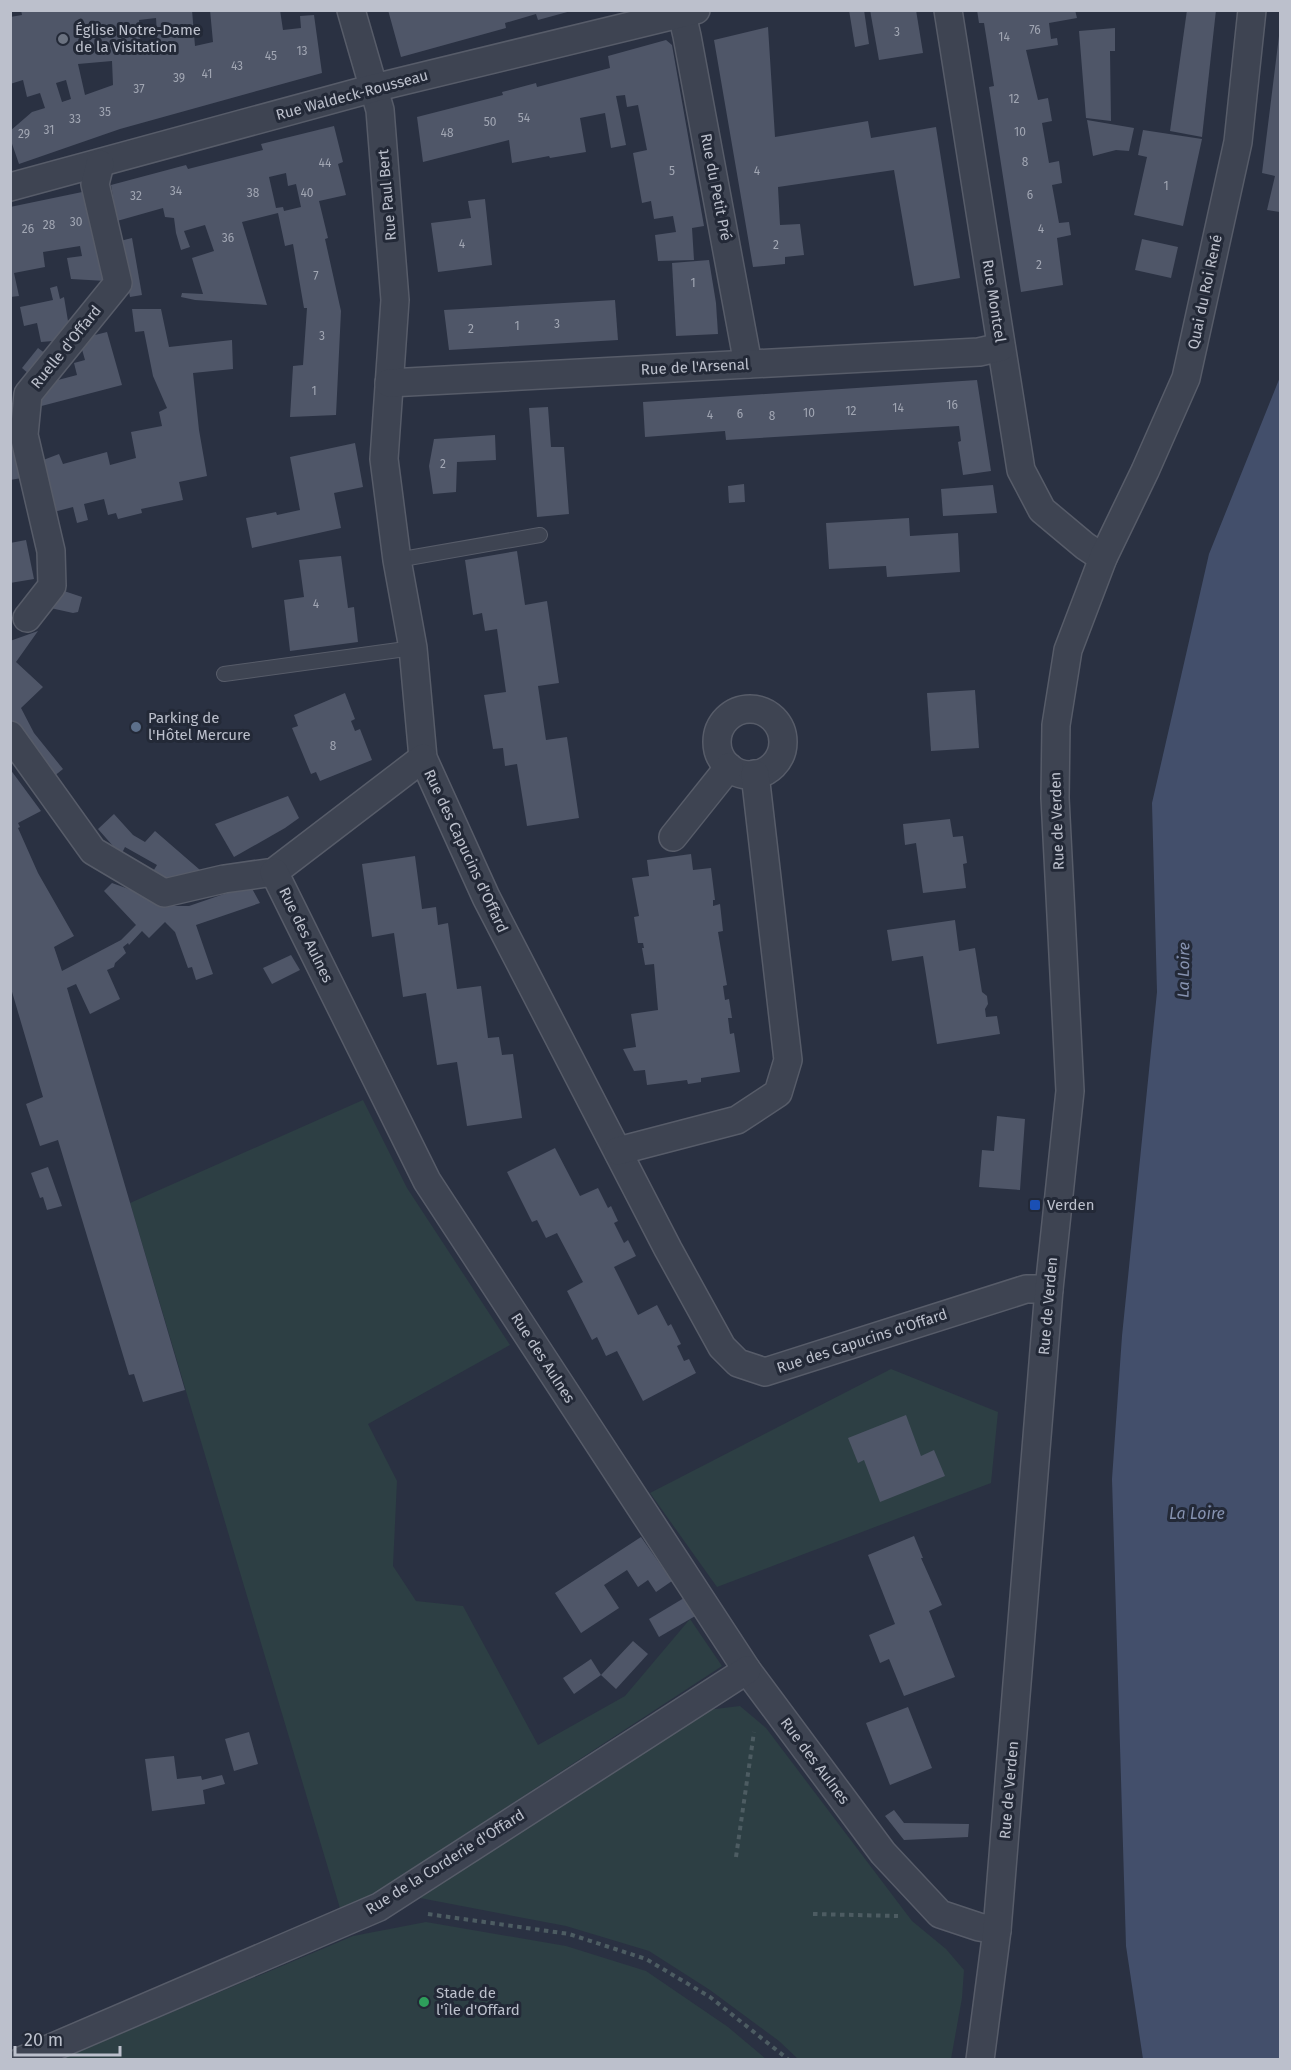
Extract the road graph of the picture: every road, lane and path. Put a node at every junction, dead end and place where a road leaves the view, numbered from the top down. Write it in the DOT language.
graph roads {
  1 [pos="351,10"];
  2 [pos="948,10"];
  3 [pos="1252,10"];
  4 [pos="686,12"];
  5 [pos="374,88"];
  6 [pos="100,164"];
  7 [pos="10,187"];
  8 [pos="1001,347"];
  9 [pos="748,364"];
  10 [pos="389,383"];
  11 [pos="540,535"];
  12 [pos="1103,558"];
  13 [pos="397,560"];
  14 [pos="19,621"];
  15 [pos="413,648"];
  16 [pos="224,674"];
  17 [pos="10,735"];
  18 [pos="423,758"];
  19 [pos="729,767"];
  20 [pos="755,774"];
  21 [pos="673,837"];
  22 [pos="274,872"];
  23 [pos="618,1151"];
  24 [pos="1049,1289"];
  25 [pos="747,1670"];
  26 [pos="755,1722"];
  27 [pos="736,1857"];
  28 [pos="379,1907"];
  29 [pos="813,1914"];
  30 [pos="904,1916"];
  31 [pos="998,1930"];
  32 [pos="23,2060"];
  33 [pos="789,2060"];
  34 [pos="980,2060"];
  1 -- 5 [label="street, Rue Paul Bert"];
  2 -- 8 [label="street, Rue Montcel"];
  3 -- 12 [label="street, Quai du Roi René"];
  4 -- 5 [label="street, Rue Waldeck-Rousseau"];
  4 -- 9 [label="street, Rue du Petit Pré"];
  5 -- 6 [label="street, Rue Waldeck-Rousseau"];
  5 -- 10 [label="street, Rue Paul Bert"];
  6 -- 7 [label="street, Rue Waldeck-Rousseau"];
  6 -- 14 [label="street, Ruelle d'Offard"];
  8 -- 9 [label="street, Rue de l'Arsenal"];
  8 -- 12 [label="street, Rue Montcel"];
  9 -- 10 [label="street, Rue de l'Arsenal"];
  10 -- 13 [label="street, Rue des Capucins d'Offard"];
  11 -- 13 [label="lane"];
  12 -- 24 [label="street, Rue de Verden"];
  13 -- 15 [label="street, Rue des Capucins d'Offard"];
  15 -- 16 [label="lane"];
  15 -- 18 [label="street, Rue des Capucins d'Offard"];
  17 -- 22 [label="street"];
  18 -- 22 [label="street, Rue des Aulnes"];
  18 -- 23 [label="street, Rue des Capucins d'Offard"];
  19 -- 20 [label="street"];
  19 -- 20 [label="street"];
  19 -- 21 [label="street"];
  20 -- 23 [label="street"];
  22 -- 25 [label="street, Rue des Aulnes"];
  23 -- 24 [label="street, Rue des Capucins d'Offard"];
  24 -- 31 [label="street, Rue de Verden"];
  25 -- 28 [label="street, Rue de la Corderie d'Offard"];
  25 -- 31 [label="street, Rue des Aulnes"];
  26 -- 27 [label="path"];
  28 -- 32 [label="street, Rue de la Corderie d'Offard"];
  28 -- 33 [label="path"];
  29 -- 30 [label="path"];
  31 -- 34 [label="street, Rue de Verden"];
}
